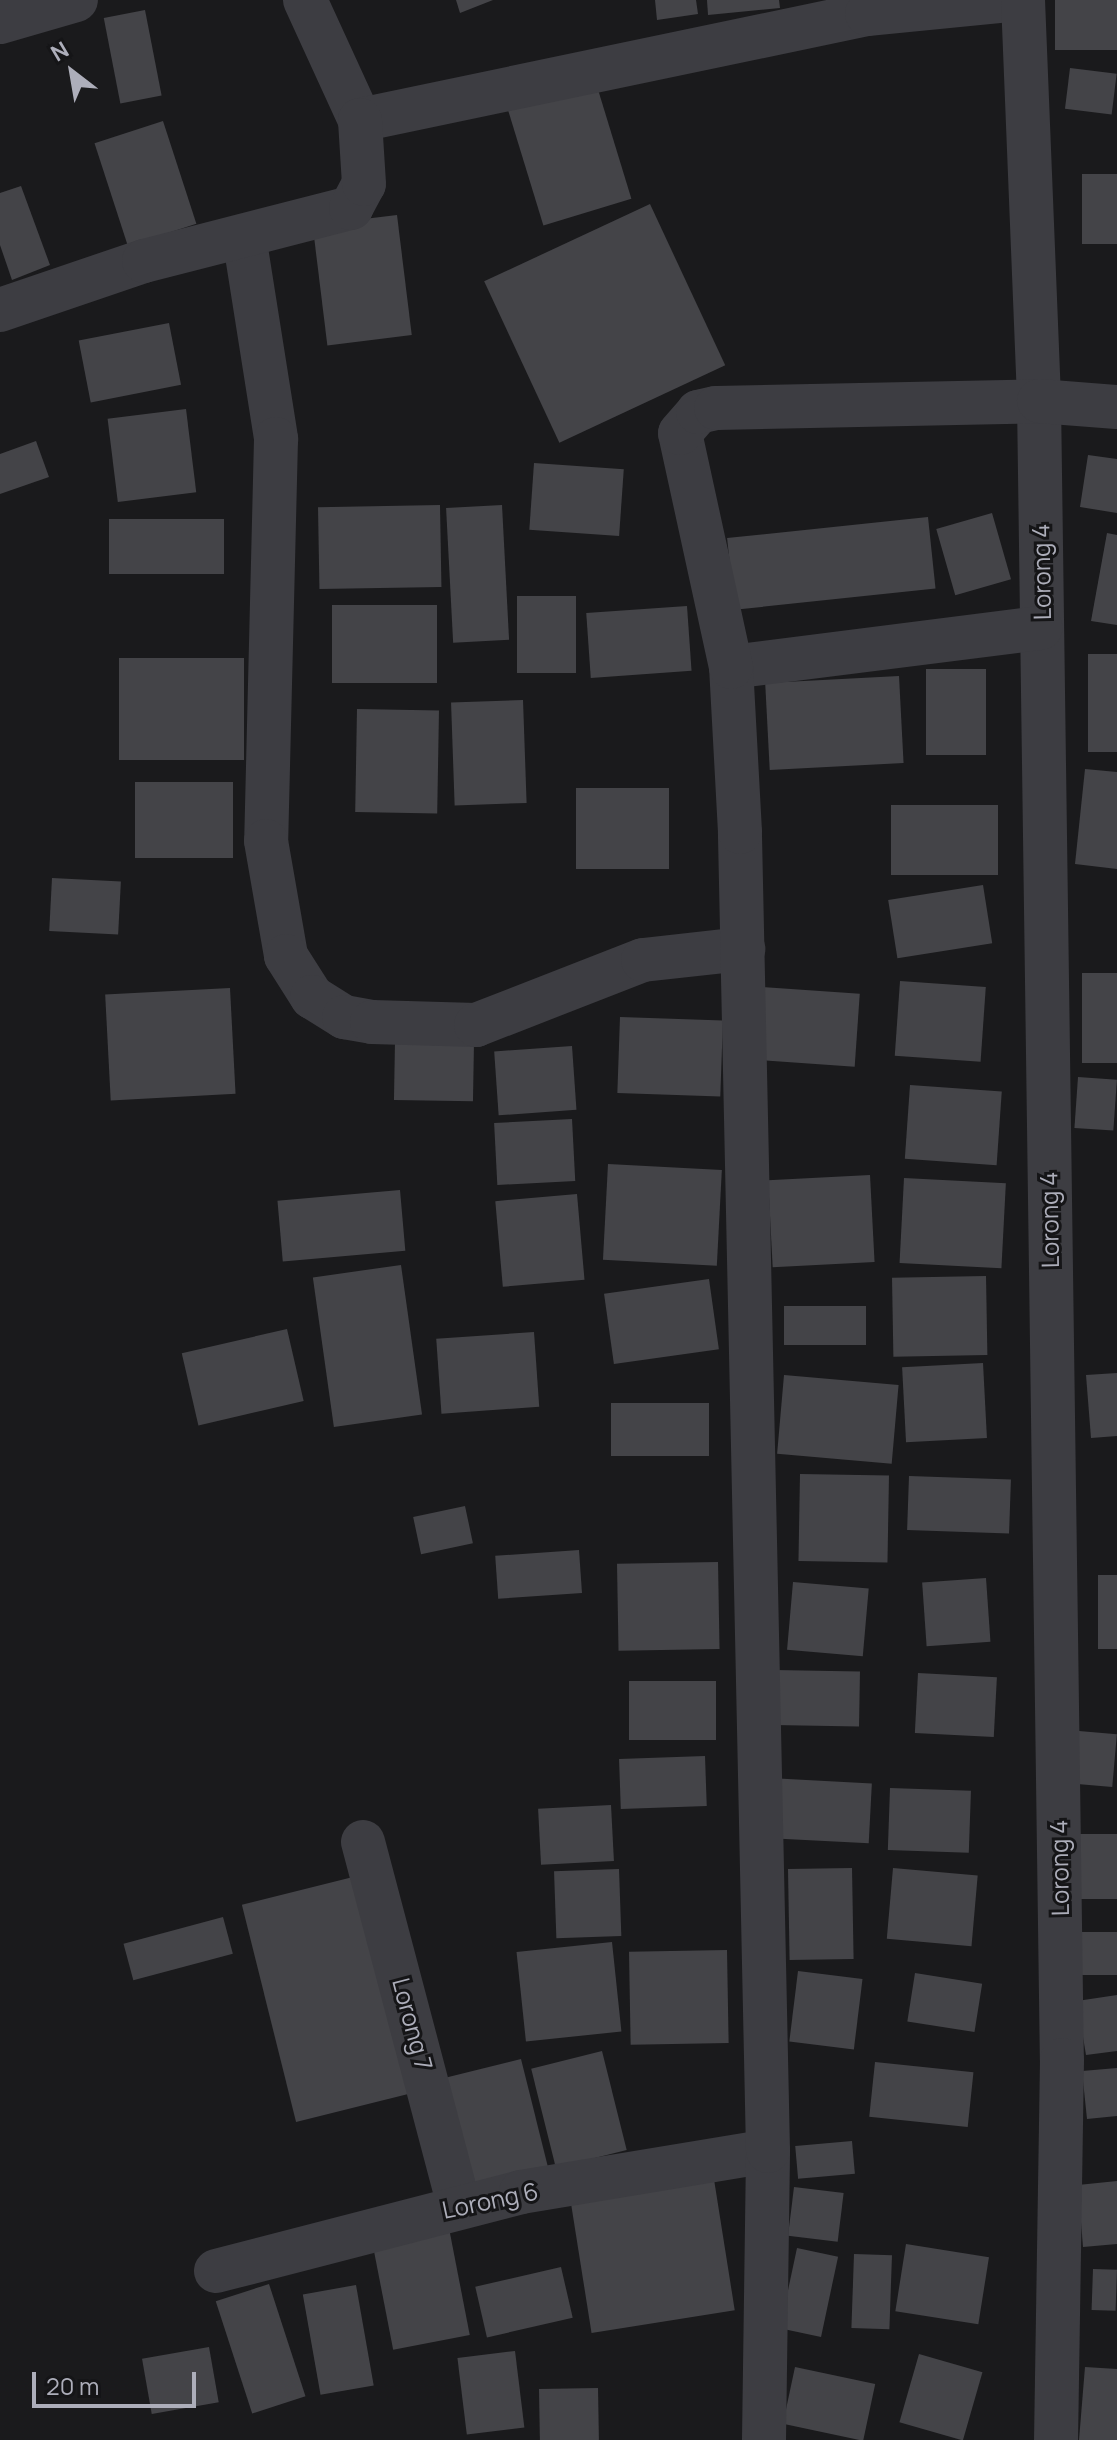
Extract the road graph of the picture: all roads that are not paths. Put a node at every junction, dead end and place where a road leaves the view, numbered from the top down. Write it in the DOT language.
graph roads {
  1 [pos="76,0"];
  2 [pos="305,0"];
  3 [pos="1011,0"];
  4 [pos="1023,0"];
  5 [pos="0,22"];
  6 [pos="360,120"];
  7 [pos="244,236"];
  8 [pos="0,310"];
  9 [pos="1039,401"];
  10 [pos="1117,407"];
  11 [pos="1041,628"];
  12 [pos="731,667"];
  13 [pos="743,949"];
  14 [pos="363,1842"];
  15 [pos="768,2151"];
  16 [pos="459,2206"];
  17 [pos="216,2271"];
  18 [pos="764,2440"];
  19 [pos="1056,2440"];
  1 -- 5 [label="street"];
  2 -- 6 [label="street"];
  3 -- 6 [label="street"];
  4 -- 9 [label="street, Lorong 4"];
  6 -- 7 [label="street"];
  7 -- 8 [label="street"];
  7 -- 13 [label="street"];
  9 -- 10 [label="street"];
  9 -- 11 [label="street, Lorong 4"];
  9 -- 12 [label="street"];
  11 -- 12 [label="street"];
  11 -- 19 [label="street, Lorong 4"];
  12 -- 13 [label="street"];
  13 -- 15 [label="street"];
  14 -- 16 [label="street, Lorong 7"];
  15 -- 16 [label="street, Lorong 6"];
  15 -- 18 [label="street"];
  16 -- 17 [label="street, Lorong 6"];
}
